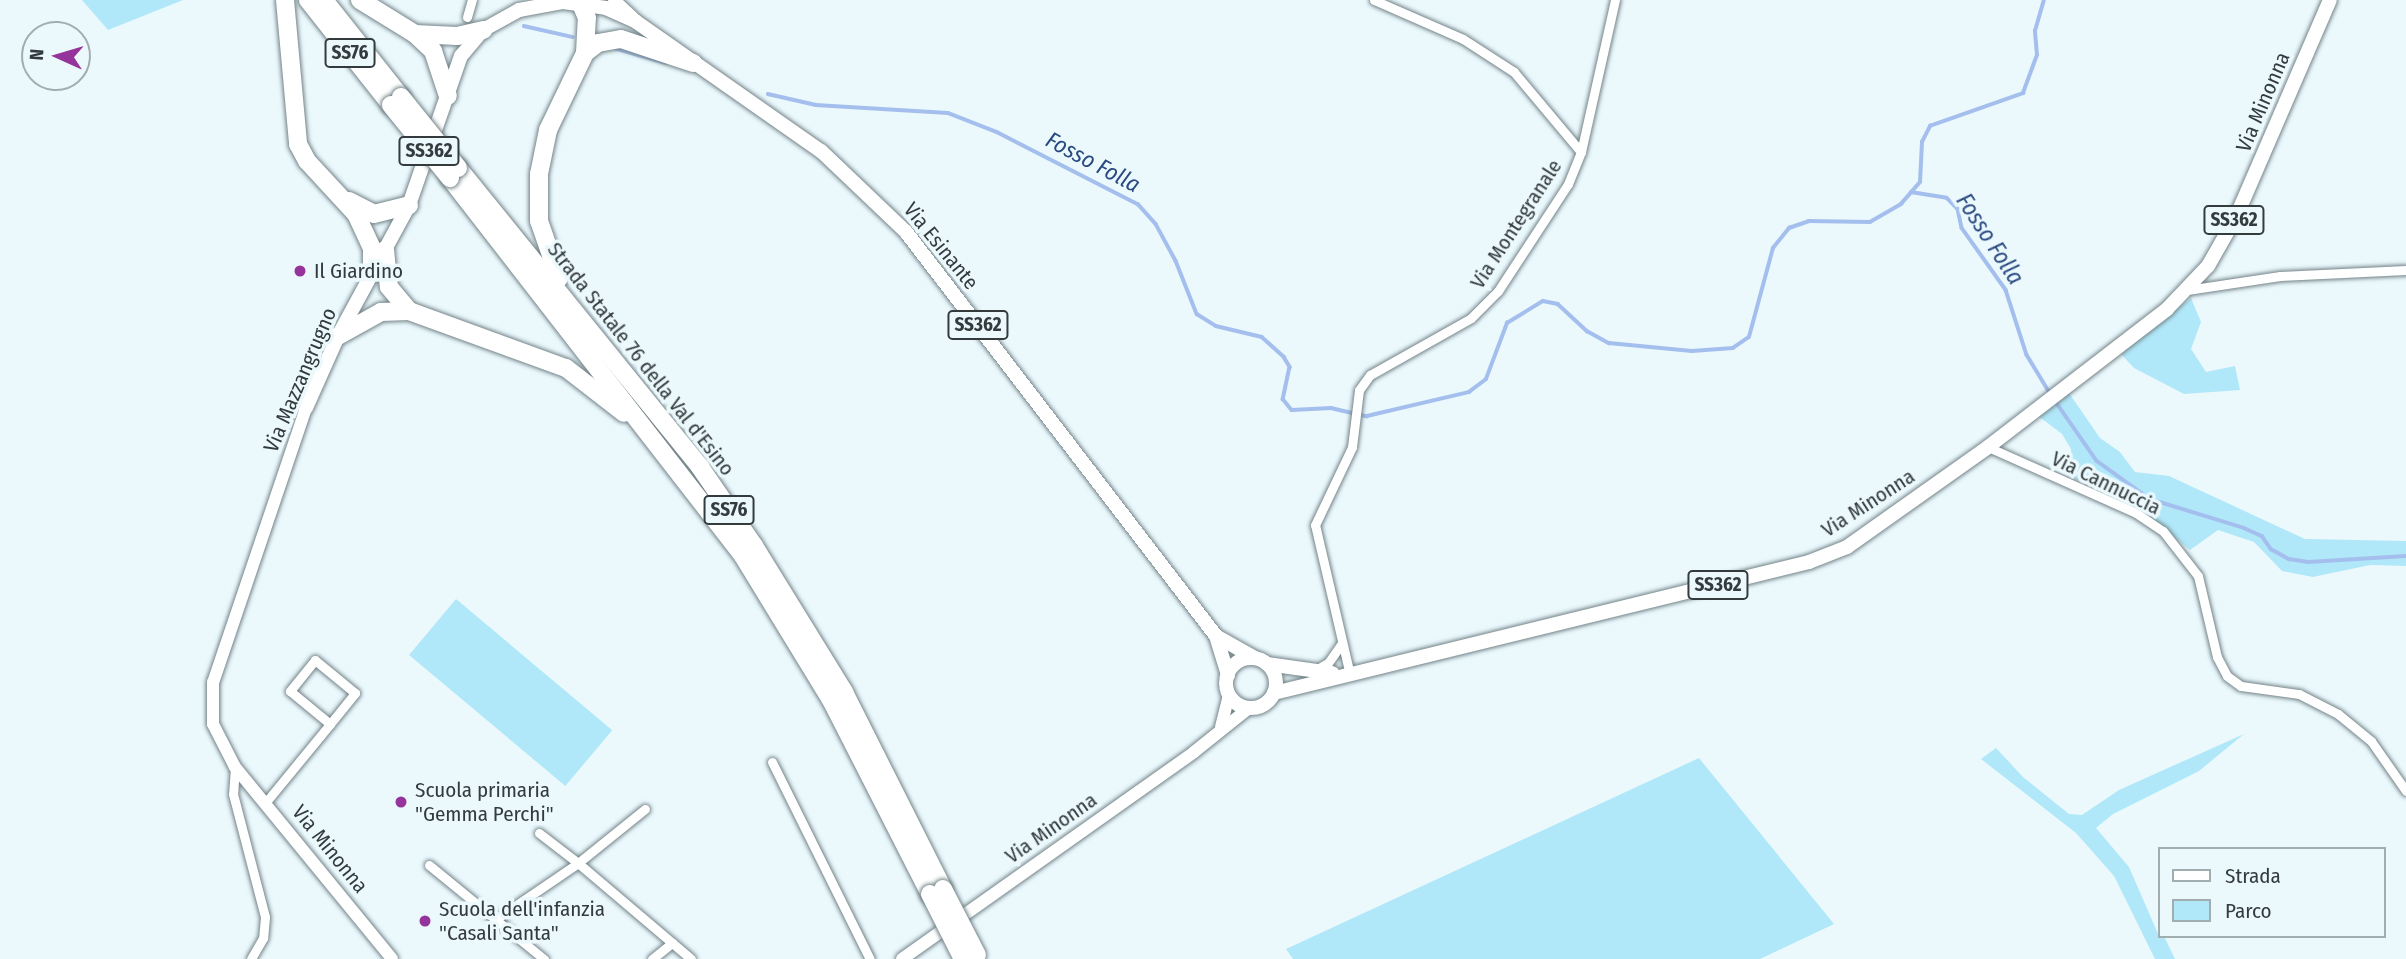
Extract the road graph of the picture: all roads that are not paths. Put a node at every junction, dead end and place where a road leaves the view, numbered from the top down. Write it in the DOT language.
graph roads {
  1 [pos="285,0"];
  2 [pos="308,0"];
  3 [pos="324,0"];
  4 [pos="360,0"];
  5 [pos="472,0"];
  6 [pos="533,0"];
  7 [pos="614,0"];
  8 [pos="1374,0"];
  9 [pos="1615,0"];
  10 [pos="2330,0"];
  11 [pos="580,1"];
  12 [pos="519,10"];
  13 [pos="467,17"];
  14 [pos="635,21"];
  15 [pos="483,30"];
  16 [pos="415,34"];
  17 [pos="585,53"];
  18 [pos="693,63"];
  19 [pos="447,96"];
  20 [pos="396,101"];
  21 [pos="1581,152"];
  22 [pos="454,173"];
  23 [pos="344,197"];
  24 [pos="409,205"];
  25 [pos="384,250"];
  26 [pos="2406,270"];
  27 [pos="372,273"];
  28 [pos="2187,290"];
  29 [pos="410,311"];
  30 [pos="579,315"];
  31 [pos="338,337"];
  32 [pos="306,408"];
  33 [pos="1988,447"];
  34 [pos="743,556"];
  35 [pos="1216,636"];
  36 [pos="1342,643"];
  37 [pos="1261,661"];
  38 [pos="1314,671"];
  39 [pos="1228,675"];
  40 [pos="1350,675"];
  41 [pos="213,682"];
  42 [pos="1274,693"];
  43 [pos="1229,694"];
  44 [pos="1249,708"];
  45 [pos="330,724"];
  46 [pos="1221,727"];
  47 [pos="772,762"];
  48 [pos="235,767"];
  49 [pos="2406,791"];
  50 [pos="266,802"];
  51 [pos="645,809"];
  52 [pos="538,833"];
  53 [pos="578,863"];
  54 [pos="429,865"];
  55 [pos="937,892"];
  56 [pos="496,919"];
  57 [pos="672,943"];
  58 [pos="539,957"];
  59 [pos="973,958"];
  60 [pos="251,959"];
  61 [pos="392,959"];
  62 [pos="653,959"];
  63 [pos="691,959"];
  64 [pos="870,959"];
  65 [pos="902,959"];
  1 -- 23 [label="highway"];
  2 -- 20 [label="highway, Strada Statale 76 della Val d'Esino / SS76"];
  3 -- 20 [label="highway, Strada Statale 76 della Val d'Esino / SS76"];
  4 -- 16 [label="highway"];
  5 -- 13 [label="street"];
  6 -- 12 [label="main road, Via Mazzangrugno"];
  7 -- 14 [label="main road"];
  8 -- 21 [label="street"];
  9 -- 21 [label="street, Via Montegranale"];
  10 -- 28 [label="main road, Via Minonna / SS362"];
  11 -- 12 [label="main road, Via Mazzangrugno / SS362"];
  11 -- 14 [label="main road, Via Esinante / SS362"];
  11 -- 17 [label="highway"];
  12 -- 15 [label="main road, Via Mazzangrugno / SS362"];
  14 -- 18 [label="main road, Via Esinante / SS362"];
  15 -- 16 [label="highway"];
  15 -- 19 [label="main road, Via Mazzangrugno / SS362"];
  16 -- 19 [label="highway"];
  17 -- 18 [label="highway"];
  17 -- 30 [label="highway"];
  18 -- 35 [label="main road, Via Esinante / SS362"];
  19 -- 24 [label="main road, Via Mazzangrugno / SS362"];
  20 -- 22 [label="highway, Strada Statale 76 della Val d'Esino / SS76, bridge"];
  21 -- 36 [label="street, Via Montegranale"];
  22 -- 30 [label="highway, Strada Statale 76 della Val d'Esino / SS76"];
  22 -- 34 [label="highway, Strada Statale 76 della Val d'Esino / SS76"];
  23 -- 24 [label="highway"];
  23 -- 27 [label="highway"];
  24 -- 25 [label="main road, Via Mazzangrugno / SS362"];
  25 -- 27 [label="main road, Via Mazzangrugno / SS362"];
  25 -- 29 [label="highway"];
  26 -- 28 [label="street"];
  27 -- 31 [label="main road, Via Mazzangrugno / SS362"];
  28 -- 33 [label="main road, Via Minonna / SS362"];
  29 -- 31 [label="highway"];
  29 -- 34 [label="highway"];
  30 -- 55 [label="highway, Strada Statale 76 della Val d'Esino / SS76"];
  31 -- 32 [label="main road, Via Mazzangrugno / SS362"];
  32 -- 41 [label="main road, Via Mazzangrugno"];
  33 -- 40 [label="main road, Via Minonna / SS362"];
  33 -- 49 [label="street, Via Cannuccia"];
  34 -- 55 [label="highway, Strada Statale 76 della Val d'Esino / SS76"];
  35 -- 37 [label="main road, Via Esinante / SS362"];
  35 -- 39 [label="main road, Via Esinante / SS362"];
  36 -- 38 [label="street"];
  36 -- 40 [label="street, Via Montegranale"];
  37 -- 38 [label="main road, Via Minonna / SS362"];
  37 -- 39 [label="main road"];
  37 -- 42 [label="main road"];
  38 -- 40 [label="main road, Via Minonna / SS362"];
  39 -- 43 [label="main road, SS362"];
  40 -- 42 [label="main road, Via Minonna / SS362"];
  41 -- 48 [label="main road, Via Minonna"];
  42 -- 44 [label="main road, SS362"];
  43 -- 44 [label="main road"];
  43 -- 46 [label="main road"];
  44 -- 46 [label="main road, Via Minonna"];
  45 -- 45 [label="street"];
  45 -- 50 [label="street"];
  46 -- 65 [label="main road, Via Minonna"];
  47 -- 64 [label="street"];
  48 -- 50 [label="main road, Via Minonna"];
  48 -- 60 [label="street, Via Minonna"];
  50 -- 61 [label="main road, Via Minonna"];
  51 -- 53 [label="street"];
  52 -- 53 [label="street"];
  53 -- 56 [label="street"];
  53 -- 57 [label="street"];
  54 -- 56 [label="street"];
  55 -- 59 [label="highway, Strada Statale 76 della Val d'Esino / SS76, bridge"];
  56 -- 58 [label="street"];
  57 -- 62 [label="street"];
  57 -- 63 [label="street"];
}
